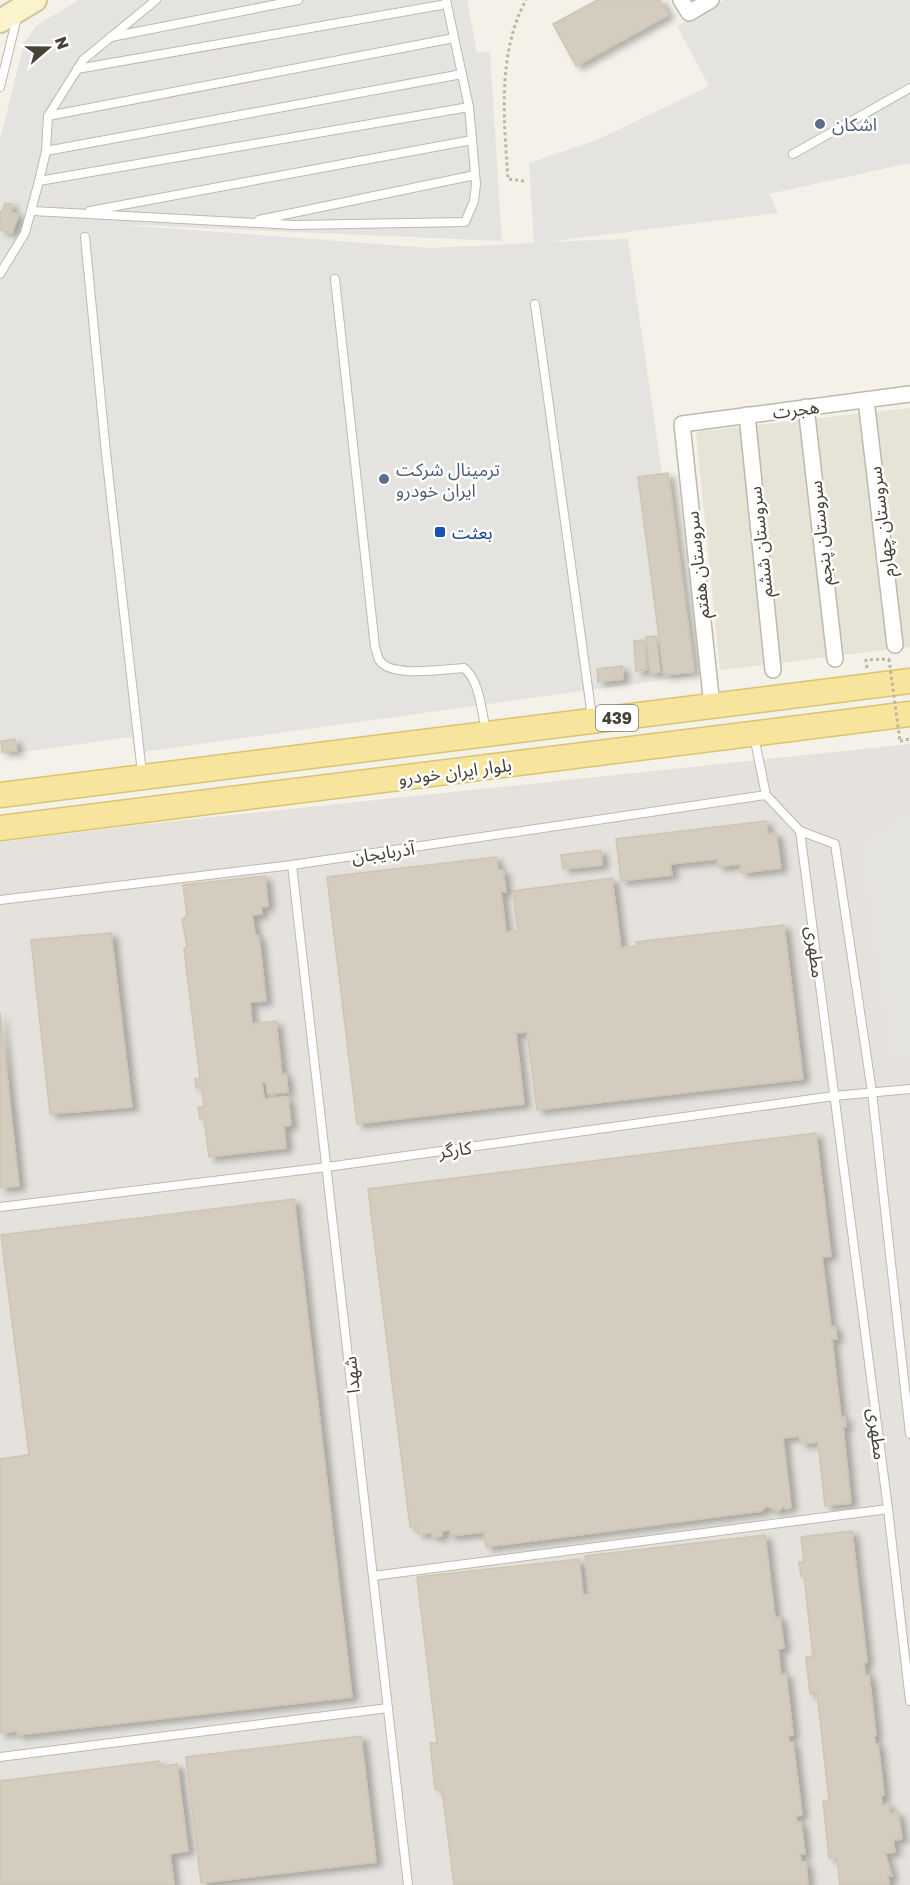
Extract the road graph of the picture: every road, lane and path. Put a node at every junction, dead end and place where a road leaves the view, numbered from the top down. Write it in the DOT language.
graph roads {
  1 [pos="156,0"];
  2 [pos="298,0"];
  3 [pos="526,0"];
  4 [pos="681,0"];
  5 [pos="711,0"];
  6 [pos="446,2"];
  7 [pos="18,10"];
  8 [pos="110,38"];
  9 [pos="454,38"];
  10 [pos="77,69"];
  11 [pos="462,74"];
  12 [pos="0,87"];
  13 [pos="910,88"];
  14 [pos="469,107"];
  15 [pos="48,116"];
  16 [pos="472,140"];
  17 [pos="46,150"];
  18 [pos="793,154"];
  19 [pos="475,175"];
  20 [pos="39,181"];
  21 [pos="524,182"];
  22 [pos="33,211"];
  23 [pos="78,213"];
  24 [pos="248,222"];
  25 [pos="85,237"];
  26 [pos="0,274"];
  27 [pos="335,279"];
  28 [pos="535,304"];
  29 [pos="910,394"];
  30 [pos="866,400"];
  31 [pos="806,407"];
  32 [pos="747,415"];
  33 [pos="682,424"];
  34 [pos="892,652"];
  35 [pos="834,659"];
  36 [pos="866,660"];
  37 [pos="773,670"];
  38 [pos="910,681"];
  39 [pos="712,706"];
  40 [pos="910,714"];
  41 [pos="592,721"];
  42 [pos="487,734"];
  43 [pos="753,734"];
  44 [pos="910,740"];
  45 [pos="324,755"];
  46 [pos="279,760"];
  47 [pos="142,777"];
  48 [pos="327,787"];
  49 [pos="282,793"];
  50 [pos="0,795"];
  51 [pos="766,795"];
  52 [pos="0,828"];
  53 [pos="800,831"];
  54 [pos="292,865"];
  55 [pos="0,900"];
  56 [pos="910,1089"];
  57 [pos="872,1092"];
  58 [pos="834,1096"];
  59 [pos="327,1167"];
  60 [pos="0,1208"];
  61 [pos="910,1434"];
  62 [pos="888,1509"];
  63 [pos="373,1576"];
  64 [pos="910,1701"];
  65 [pos="388,1708"];
  66 [pos="0,1756"];
  67 [pos="408,1885"];
  1 -- 8 [label="lane"];
  2 -- 8 [label="lane"];
  3 -- 21 [label="path"];
  4 -- 5 [label="street"];
  6 -- 9 [label="lane"];
  6 -- 10 [label="lane"];
  7 -- 12 [label="lane"];
  8 -- 10 [label="lane"];
  9 -- 11 [label="lane"];
  9 -- 15 [label="lane"];
  10 -- 15 [label="lane"];
  11 -- 14 [label="lane"];
  11 -- 17 [label="lane"];
  13 -- 18 [label="lane"];
  14 -- 16 [label="lane"];
  14 -- 20 [label="lane"];
  15 -- 17 [label="lane"];
  16 -- 19 [label="lane"];
  16 -- 23 [label="lane"];
  17 -- 20 [label="lane"];
  19 -- 24 [label="lane"];
  19 -- 24 [label="lane"];
  20 -- 22 [label="lane"];
  22 -- 23 [label="lane"];
  22 -- 26 [label="lane"];
  23 -- 24 [label="lane"];
  25 -- 47 [label="lane"];
  27 -- 42 [label="lane"];
  28 -- 41 [label="lane"];
  29 -- 30 [label="street, هجرت"];
  30 -- 31 [label="street, هجرت"];
  30 -- 34 [label="street, سروستان چهارم"];
  31 -- 32 [label="street, هجرت"];
  31 -- 35 [label="street, سروستان پنجم"];
  32 -- 33 [label="street, هجرت"];
  32 -- 37 [label="street, سروستان ششم"];
  33 -- 39 [label="street, سروستان هفتم"];
  34 -- 36 [label="path"];
  34 -- 44 [label="path, bridge"];
  38 -- 39 [label="main road, بلوار ایران خودرو / 439"];
  39 -- 41 [label="main road, بلوار ایران خودرو / 439"];
  40 -- 43 [label="main road, بلوار ایران خودرو / 439"];
  41 -- 42 [label="main road, بلوار ایران خودرو / 439"];
  42 -- 45 [label="main road, بلوار ایران خودرو / 439"];
  43 -- 48 [label="main road, بلوار ایران خودرو / 439"];
  43 -- 51 [label="lane"];
  45 -- 46 [label="main road, بلوار ایران خودرو / 439"];
  45 -- 48 [label="main road"];
  46 -- 47 [label="main road, بلوار ایران خودرو / 439"];
  46 -- 49 [label="main road"];
  47 -- 50 [label="main road, بلوار ایران خودرو / 439"];
  48 -- 49 [label="main road, بلوار ایران خودرو / 439"];
  49 -- 52 [label="main road, بلوار ایران خودرو / 439"];
  51 -- 53 [label="lane"];
  51 -- 54 [label="lane, آذربایجان"];
  53 -- 57 [label="lane, مطهری"];
  53 -- 58 [label="lane, مطهری"];
  54 -- 55 [label="lane, آذربایجان"];
  54 -- 59 [label="lane, شهدا"];
  56 -- 57 [label="lane, کارگر"];
  57 -- 58 [label="lane, کارگر"];
  57 -- 61 [label="lane, مطهری"];
  58 -- 59 [label="lane, کارگر"];
  58 -- 62 [label="lane, مطهری"];
  59 -- 60 [label="lane, کارگر"];
  59 -- 63 [label="lane, شهدا"];
  62 -- 63 [label="lane"];
  62 -- 64 [label="lane, مطهری"];
  63 -- 65 [label="lane, شهدا"];
  65 -- 66 [label="lane"];
  65 -- 67 [label="lane, شهدا"];
}
